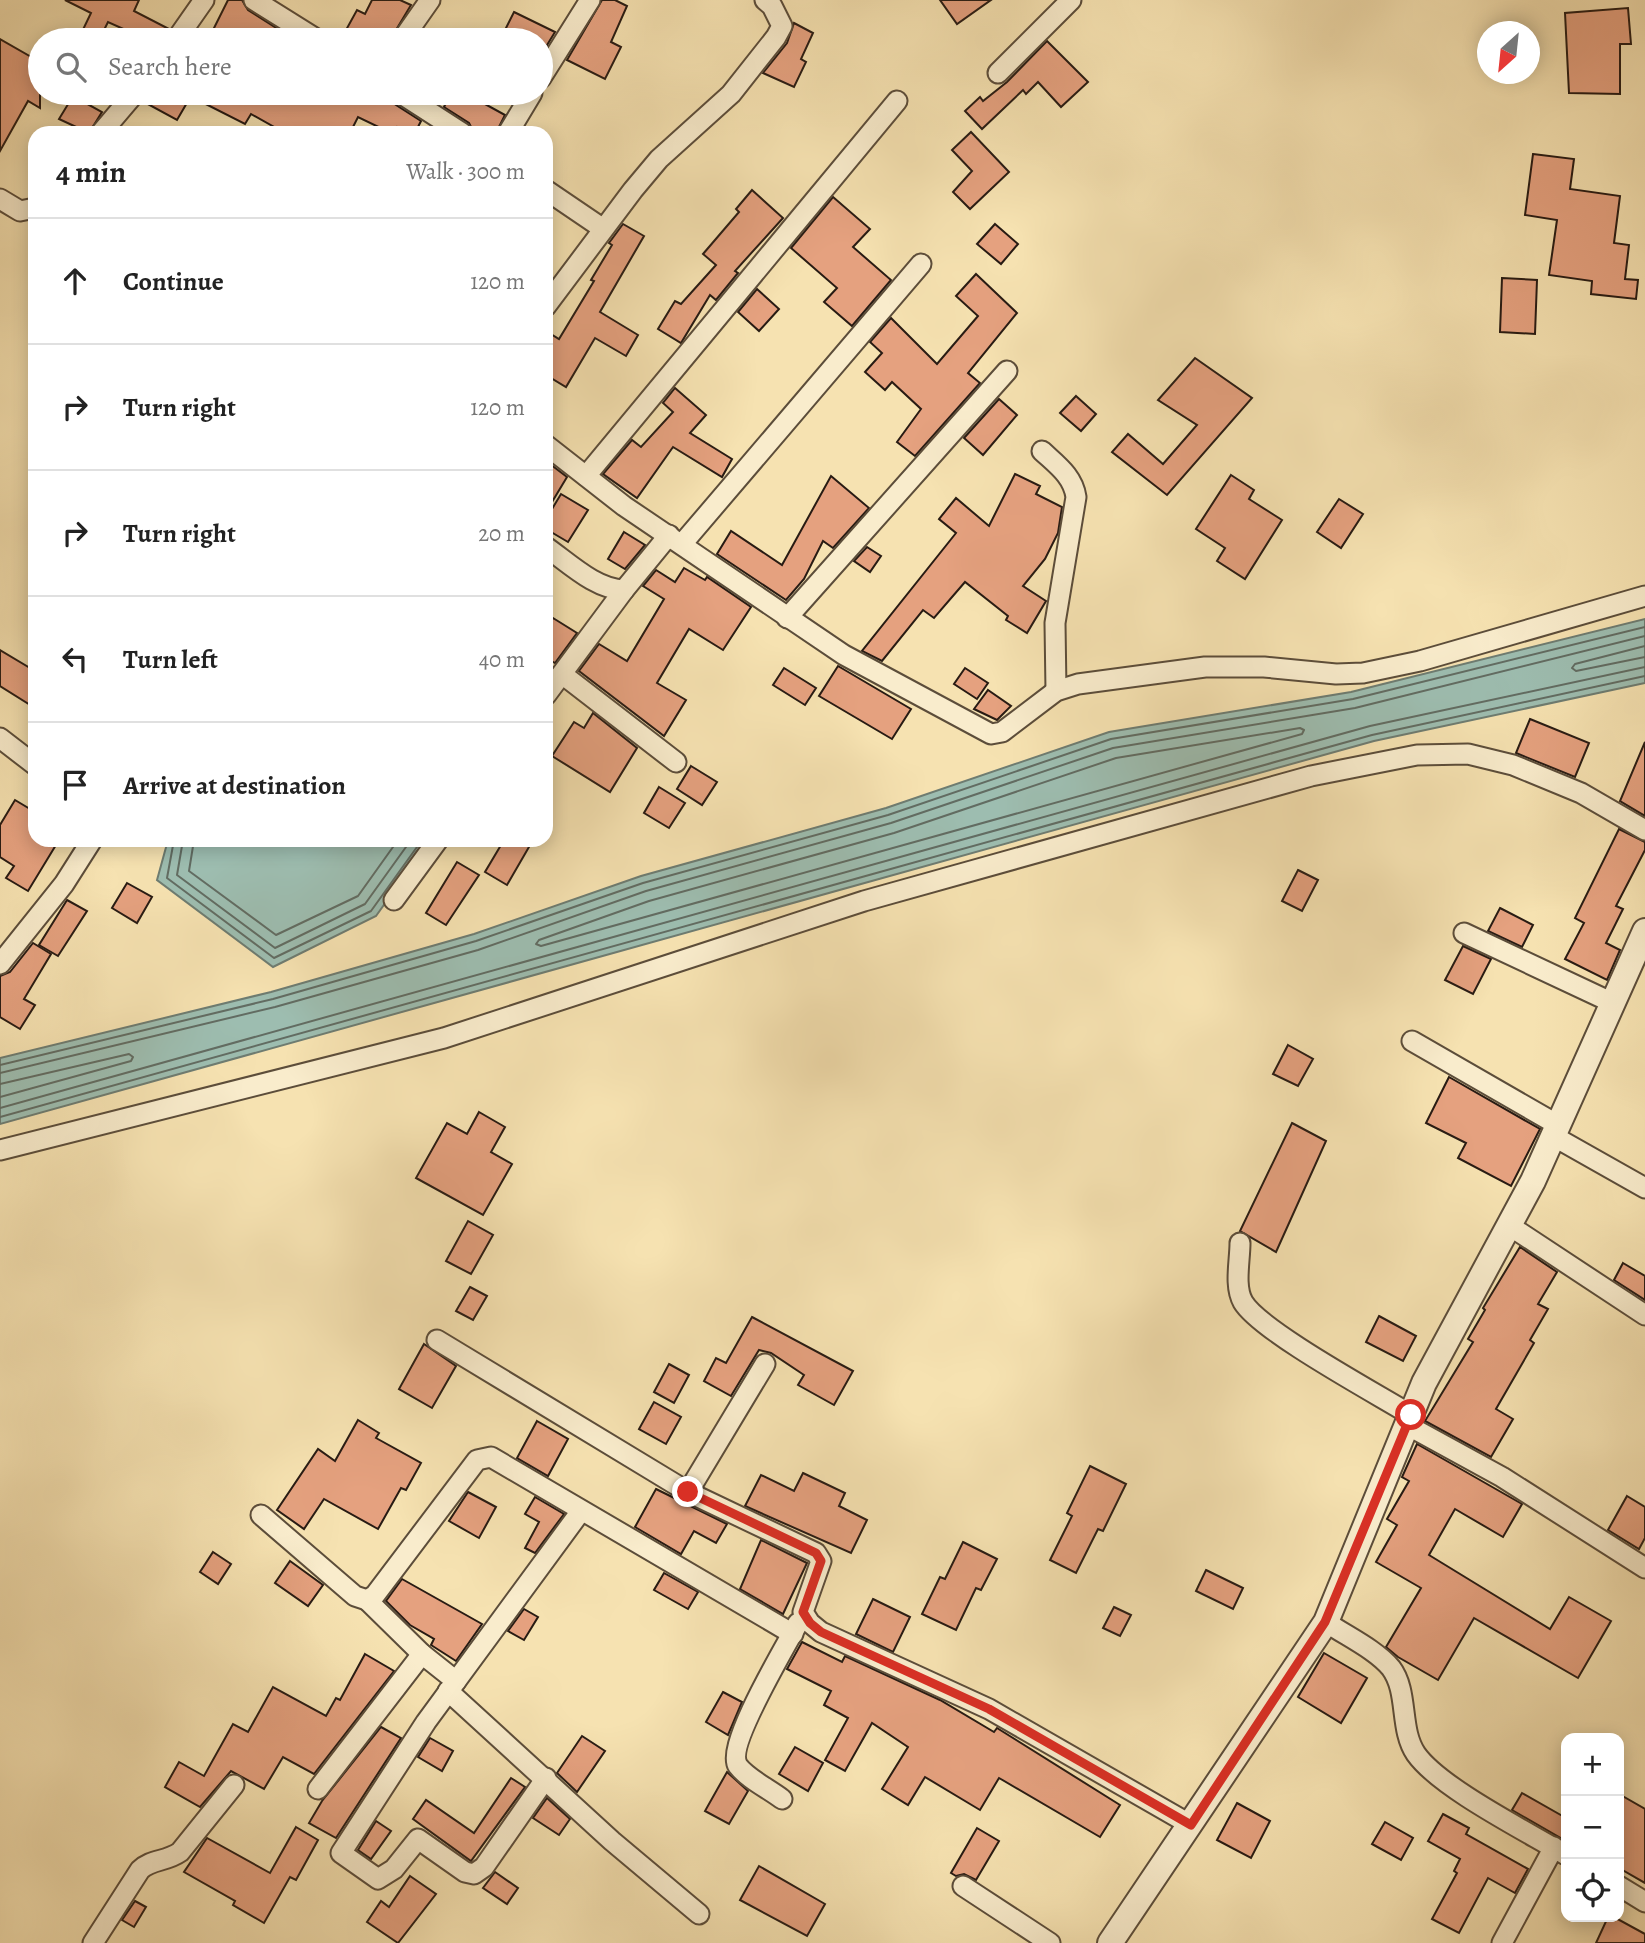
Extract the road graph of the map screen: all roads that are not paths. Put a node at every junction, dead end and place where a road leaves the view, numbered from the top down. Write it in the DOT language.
graph roads {
  1 [pos="204,0"];
  2 [pos="254,0"];
  3 [pos="430,0"];
  4 [pos="590,0"];
  5 [pos="765,0"];
  6 [pos="1071,0"];
  7 [pos="184,28"];
  8 [pos="298,28"];
  9 [pos="410,28"];
  10 [pos="553,59"];
  11 [pos="998,74"];
  12 [pos="897,101"];
  13 [pos="125,105"];
  14 [pos="419,105"];
  15 [pos="525,105"];
  16 [pos="107,126"];
  17 [pos="451,126"];
  18 [pos="512,126"];
  19 [pos="553,195"];
  20 [pos="0,199"];
  21 [pos="28,210"];
  22 [pos="602,228"];
  23 [pos="922,264"];
  24 [pos="553,296"];
  25 [pos="1007,371"];
  26 [pos="553,450"];
  27 [pos="1042,451"];
  28 [pos="586,475"];
  29 [pos="675,540"];
  30 [pos="553,552"];
  31 [pos="624,590"];
  32 [pos="1645,596"];
  33 [pos="787,618"];
  34 [pos="562,674"];
  35 [pos="553,686"];
  36 [pos="1056,691"];
  37 [pos="0,738"];
  38 [pos="28,760"];
  39 [pos="676,762"];
  40 [pos="1645,830"];
  41 [pos="88,847"];
  42 [pos="433,847"];
  43 [pos="394,900"];
  44 [pos="1464,933"];
  45 [pos="1644,938"];
  46 [pos="0,964"];
  47 [pos="1613,1003"];
  48 [pos="1412,1041"];
  49 [pos="1556,1131"];
  50 [pos="0,1150"];
  51 [pos="1645,1188"];
  52 [pos="1510,1226"];
  53 [pos="1240,1243"];
  54 [pos="1645,1315"];
  55 [pos="437,1340"];
  56 [pos="765,1364"];
  57 [pos="1409,1420"];
  58 [pos="688,1492"];
  59 [pos="581,1511"];
  60 [pos="261,1515"];
  61 [pos="1645,1568"];
  62 [pos="367,1600"];
  63 [pos="803,1612"];
  64 [pos="1325,1622"];
  65 [pos="793,1634"];
  66 [pos="422,1654"];
  67 [pos="452,1686"];
  68 [pos="546,1778"];
  69 [pos="234,1784"];
  70 [pos="318,1789"];
  71 [pos="782,1799"];
  72 [pos="1191,1825"];
  73 [pos="1560,1851"];
  74 [pos="963,1886"];
  75 [pos="1624,1889"];
  76 [pos="1645,1902"];
  77 [pos="699,1914"];
  78 [pos="93,1943"];
  79 [pos="1050,1943"];
  80 [pos="1110,1943"];
  81 [pos="1502,1943"];
  1 -- 7 [label="street"];
  2 -- 8 [label="street"];
  3 -- 9 [label="street"];
  4 -- 10 [label="street"];
  5 -- 22 [label="street"];
  6 -- 11 [label="street"];
  12 -- 28 [label="street"];
  13 -- 16 [label="street"];
  14 -- 17 [label="street"];
  15 -- 18 [label="street"];
  19 -- 22 [label="street"];
  20 -- 21 [label="street"];
  22 -- 24 [label="street"];
  23 -- 29 [label="street"];
  25 -- 33 [label="street"];
  26 -- 28 [label="street"];
  27 -- 36 [label="street"];
  28 -- 29 [label="street"];
  29 -- 31 [label="street"];
  29 -- 33 [label="street"];
  30 -- 31 [label="street"];
  31 -- 34 [label="street"];
  32 -- 36 [label="street"];
  33 -- 36 [label="street"];
  34 -- 35 [label="street"];
  34 -- 39 [label="street"];
  37 -- 38 [label="street"];
  40 -- 50 [label="street"];
  41 -- 46 [label="street"];
  42 -- 43 [label="street"];
  44 -- 47 [label="street"];
  45 -- 47 [label="street"];
  47 -- 49 [label="street"];
  48 -- 49 [label="street"];
  49 -- 51 [label="street"];
  49 -- 52 [label="street"];
  52 -- 54 [label="street"];
  52 -- 57 [label="street"];
  53 -- 57 [label="street"];
  55 -- 58 [label="street"];
  56 -- 58 [label="street"];
  57 -- 61 [label="street"];
  57 -- 64 [label="street"];
  58 -- 63 [label="street"];
  59 -- 62 [label="street"];
  59 -- 65 [label="street"];
  59 -- 67 [label="street"];
  60 -- 62 [label="street"];
  62 -- 66 [label="street"];
  63 -- 65 [label="street"];
  63 -- 72 [label="street"];
  64 -- 72 [label="street"];
  64 -- 73 [label="street"];
  65 -- 71 [label="street"];
  66 -- 67 [label="street"];
  66 -- 70 [label="street"];
  67 -- 68 [label="street"];
  67 -- 68 [label="street"];
  68 -- 77 [label="street"];
  69 -- 78 [label="street"];
  72 -- 80 [label="street"];
  73 -- 81 [label="street"];
  74 -- 79 [label="street"];
  75 -- 76 [label="street"];
}
